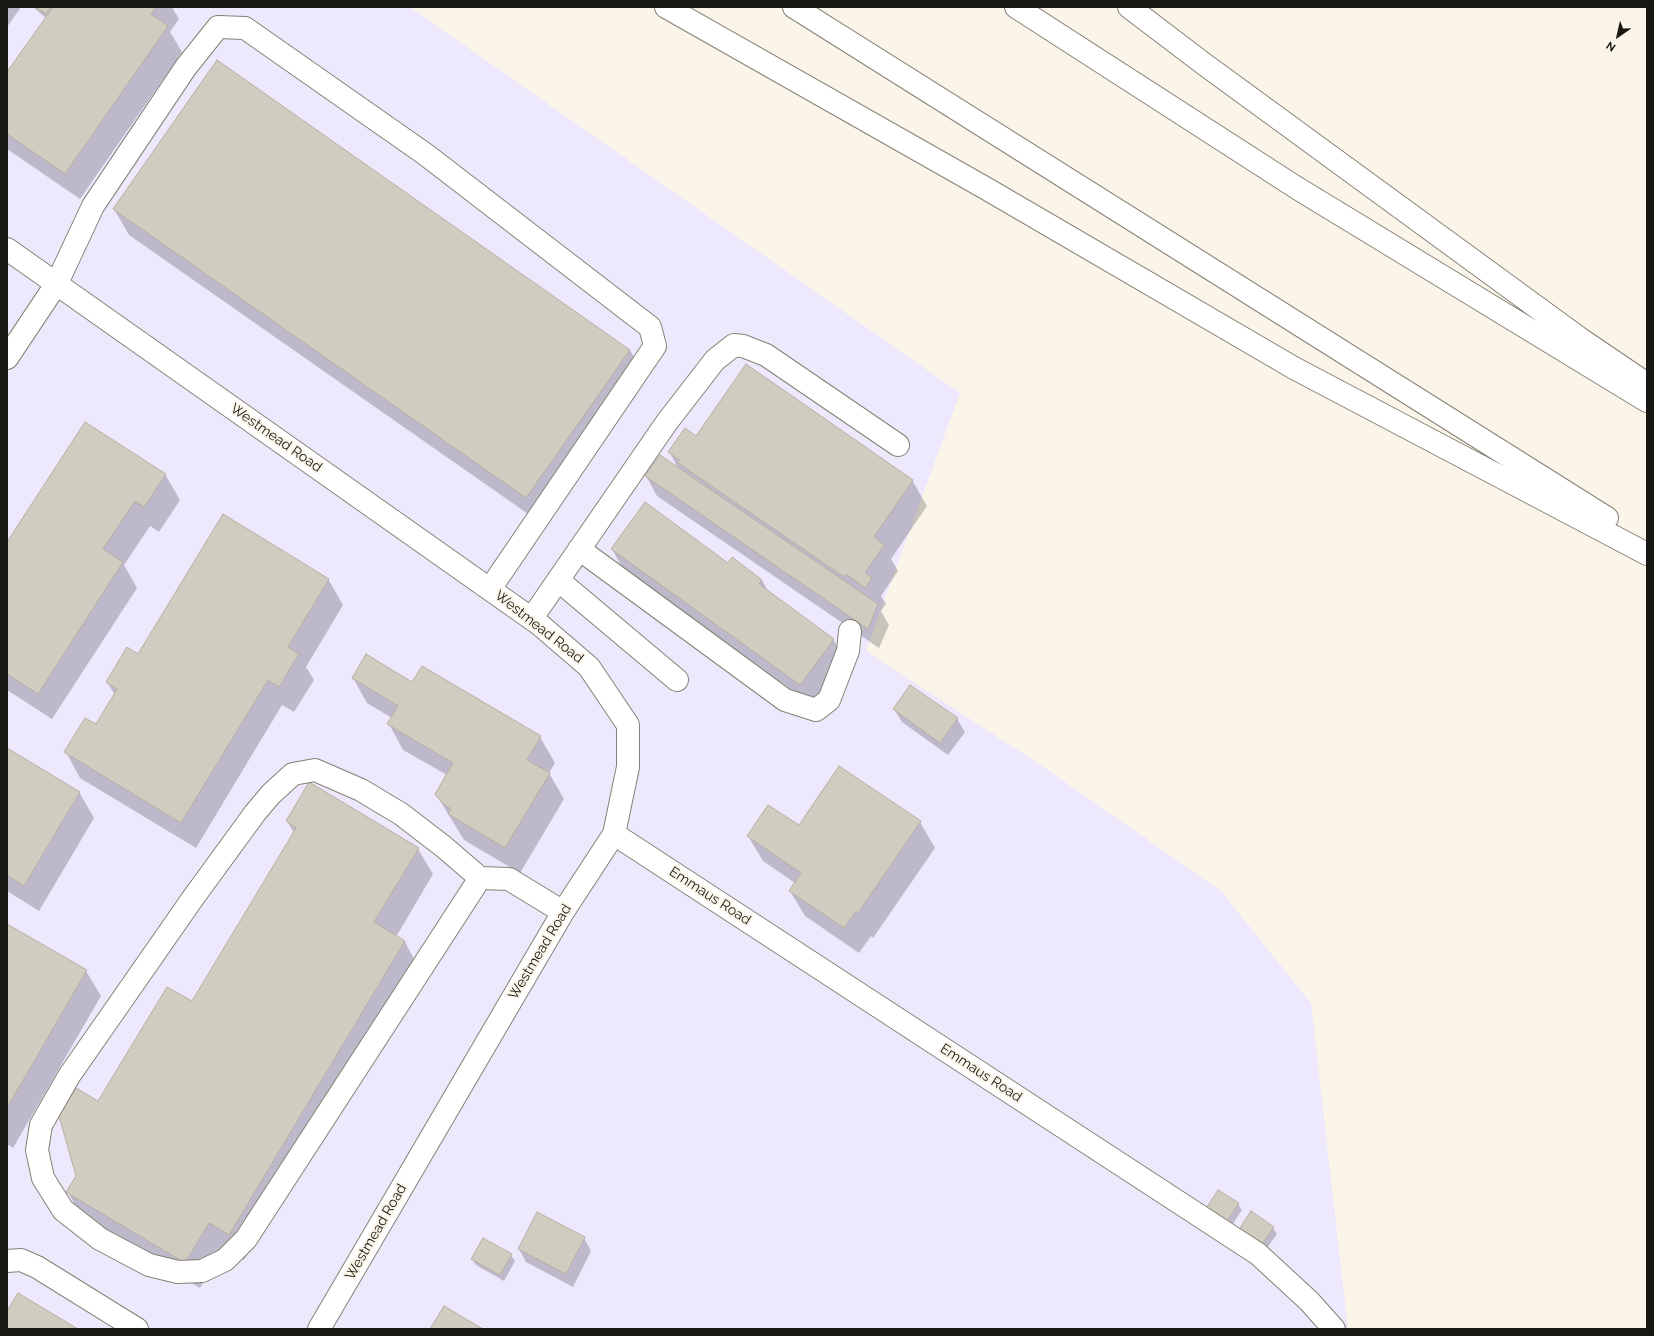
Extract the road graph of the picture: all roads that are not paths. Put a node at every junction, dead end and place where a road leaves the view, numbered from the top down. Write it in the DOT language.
graph roads {
  1 [pos="666,7"];
  2 [pos="794,7"];
  3 [pos="1016,7"];
  4 [pos="1129,7"];
  5 [pos="7,249"];
  6 [pos="57,283"];
  7 [pos="7,358"];
  8 [pos="1647,384"];
  9 [pos="1647,400"];
  10 [pos="898,445"];
  11 [pos="1647,543"];
  12 [pos="579,549"];
  13 [pos="1647,554"];
  14 [pos="558,580"];
  15 [pos="490,588"];
  16 [pos="532,618"];
  17 [pos="850,631"];
  18 [pos="677,680"];
  19 [pos="614,834"];
  20 [pos="480,878"];
  21 [pos="563,912"];
  22 [pos="7,1260"];
  23 [pos="137,1329"];
  24 [pos="319,1329"];
  25 [pos="1334,1329"];
  1 -- 13 [label="main road"];
  2 -- 11 [label="main road"];
  3 -- 9 [label="main road"];
  4 -- 8 [label="main road"];
  5 -- 6 [label="main road, Westmead Road"];
  6 -- 7 [label="main road"];
  6 -- 15 [label="main road, Westmead Road"];
  6 -- 15 [label="main road"];
  10 -- 12 [label="main road"];
  12 -- 14 [label="main road"];
  12 -- 17 [label="main road"];
  14 -- 16 [label="main road"];
  14 -- 18 [label="main road"];
  15 -- 16 [label="main road, Westmead Road"];
  16 -- 19 [label="main road, Westmead Road"];
  19 -- 21 [label="main road, Westmead Road"];
  19 -- 25 [label="main road, Emmaus Road"];
  20 -- 20 [label="main road"];
  20 -- 21 [label="main road"];
  21 -- 24 [label="main road, Westmead Road"];
  22 -- 23 [label="main road"];
}
